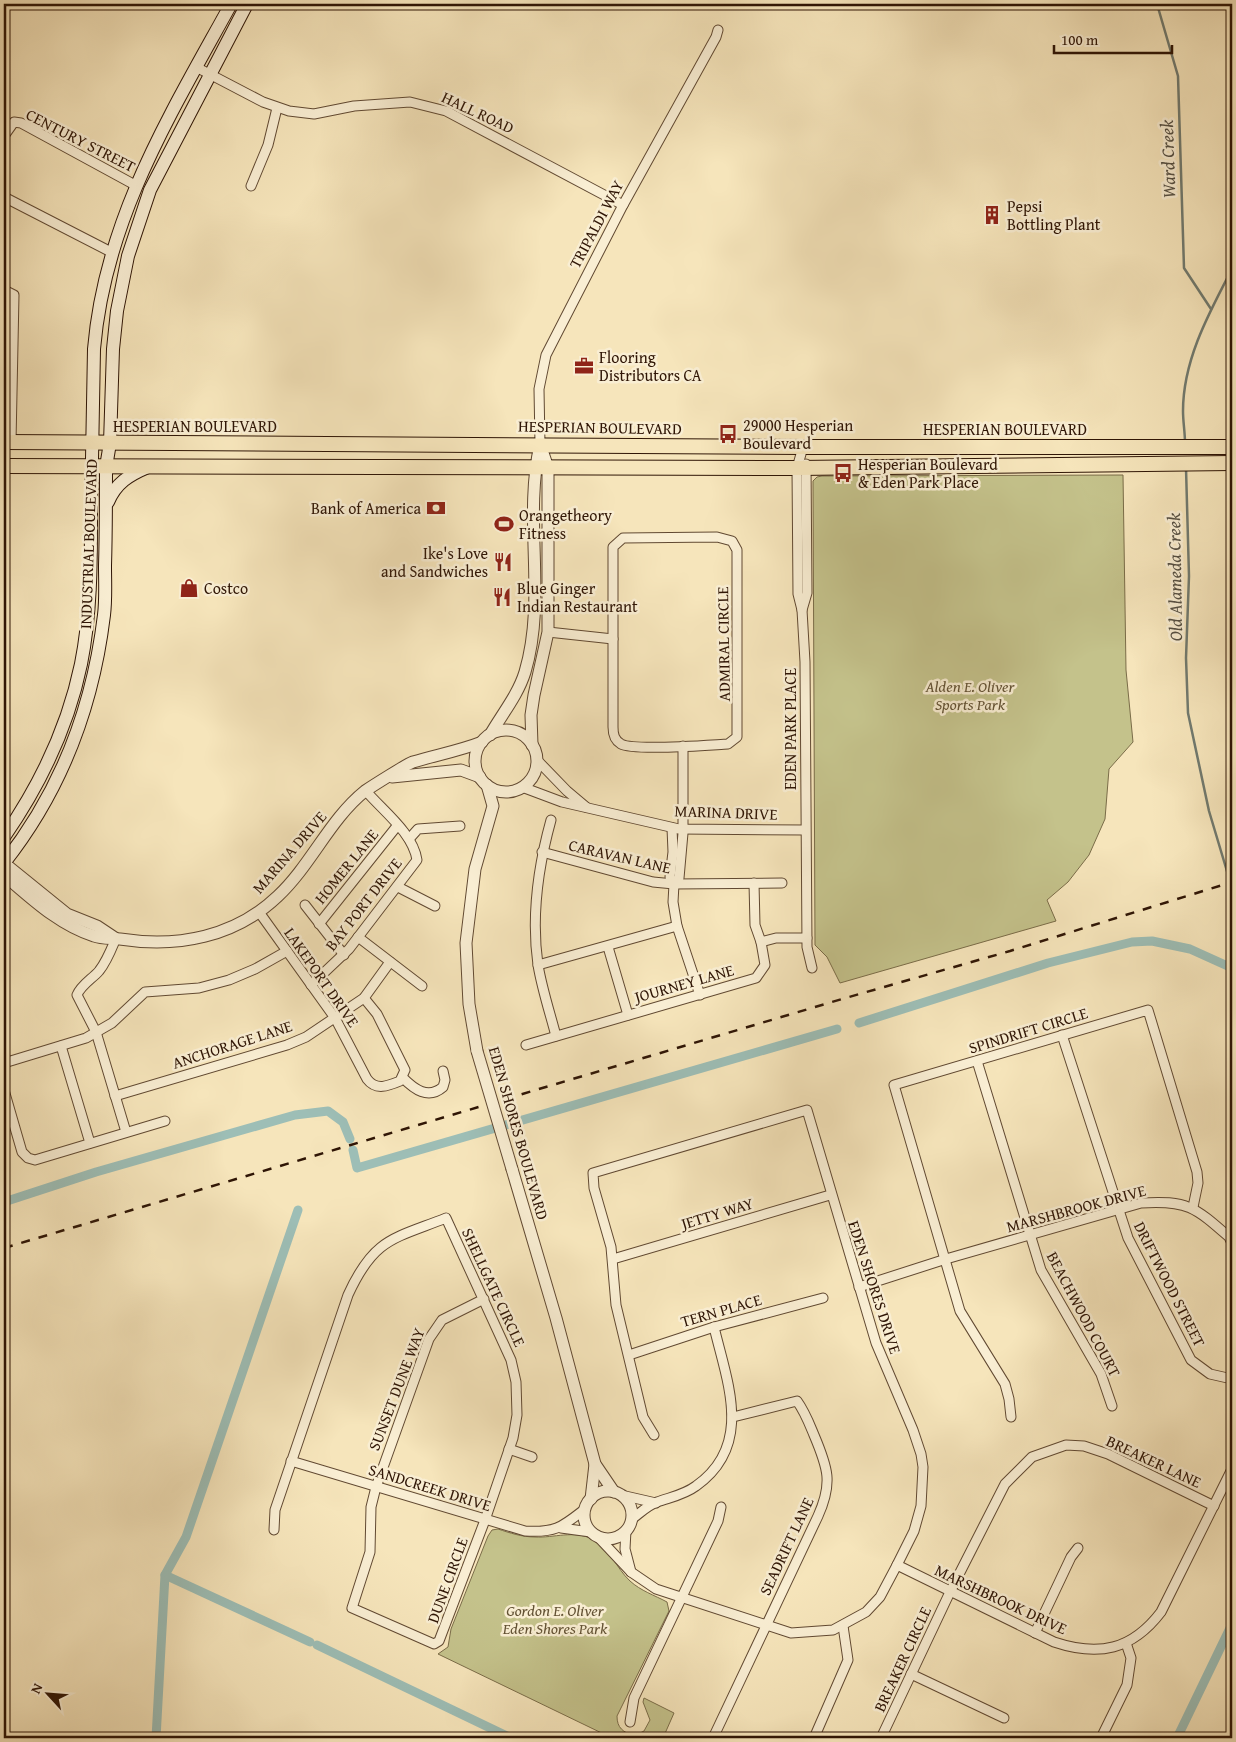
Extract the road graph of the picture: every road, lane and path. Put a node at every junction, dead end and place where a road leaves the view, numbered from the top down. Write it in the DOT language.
graph roads {
  1 [pos="231,4"];
  2 [pos="248,4"];
  3 [pos="718,30"];
  4 [pos="196,67"];
  5 [pos="211,74"];
  6 [pos="278,108"];
  7 [pos="4,136"];
  8 [pos="135,184"];
  9 [pos="250,186"];
  10 [pos="4,197"];
  11 [pos="623,205"];
  12 [pos="111,252"];
  13 [pos="4,290"];
  14 [pos="7,442"];
  15 [pos="92,443"];
  16 [pos="110,443"];
  17 [pos="540,444"];
  18 [pos="930,446"];
  19 [pos="803,447"];
  20 [pos="1232,447"];
  21 [pos="1232,463"];
  22 [pos="4,466"];
  23 [pos="92,466"];
  24 [pos="106,466"];
  25 [pos="907,466"];
  26 [pos="149,467"];
  27 [pos="541,468"];
  28 [pos="802,468"];
  29 [pos="106,506"];
  30 [pos="532,631"];
  31 [pos="548,632"];
  32 [pos="613,639"];
  33 [pos="486,739"];
  34 [pos="532,745"];
  35 [pos="683,746"];
  36 [pos="537,760"];
  37 [pos="390,777"];
  38 [pos="484,781"];
  39 [pos="518,789"];
  40 [pos="366,791"];
  41 [pos="493,806"];
  42 [pos="588,808"];
  43 [pos="550,820"];
  44 [pos="397,826"];
  45 [pos="460,826"];
  46 [pos="672,828"];
  47 [pos="683,829"];
  48 [pos="805,830"];
  49 [pos="4,837"];
  50 [pos="409,839"];
  51 [pos="542,852"];
  52 [pos="4,863"];
  53 [pos="4,875"];
  54 [pos="754,883"];
  55 [pos="782,883"];
  56 [pos="674,884"];
  57 [pos="398,887"];
  58 [pos="305,905"];
  59 [pos="435,906"];
  60 [pos="259,912"];
  61 [pos="319,924"];
  62 [pos="677,926"];
  63 [pos="358,937"];
  64 [pos="116,938"];
  65 [pos="807,938"];
  66 [pos="761,942"];
  67 [pos="608,947"];
  68 [pos="287,952"];
  69 [pos="344,955"];
  70 [pos="390,962"];
  71 [pos="538,965"];
  72 [pos="812,968"];
  73 [pos="311,985"];
  74 [pos="422,986"];
  75 [pos="700,994"];
  76 [pos="364,998"];
  77 [pos="628,1015"];
  78 [pos="335,1018"];
  79 [pos="96,1032"];
  80 [pos="1062,1035"];
  81 [pos="556,1036"];
  82 [pos="526,1045"];
  83 [pos="61,1046"];
  84 [pos="977,1061"];
  85 [pos="4,1063"];
  86 [pos="443,1071"];
  87 [pos="403,1078"];
  88 [pos="4,1090"];
  89 [pos="115,1096"];
  90 [pos="165,1121"];
  91 [pos="126,1132"];
  92 [pos="90,1143"];
  93 [pos="830,1195"];
  94 [pos="1193,1207"];
  95 [pos="1118,1210"];
  96 [pos="1030,1235"];
  97 [pos="1232,1243"];
  98 [pos="613,1259"];
  99 [pos="946,1259"];
  100 [pos="859,1287"];
  101 [pos="484,1298"];
  102 [pos="823,1298"];
  103 [pos="714,1327"];
  104 [pos="629,1355"];
  105 [pos="1232,1379"];
  106 [pos="1112,1406"];
  107 [pos="733,1417"];
  108 [pos="1011,1417"];
  109 [pos="654,1435"];
  110 [pos="509,1449"];
  111 [pos="532,1457"];
  112 [pos="291,1461"];
  113 [pos="595,1464"];
  114 [pos="1232,1469"];
  115 [pos="376,1487"];
  116 [pos="617,1494"];
  117 [pos="656,1502"];
  118 [pos="588,1504"];
  119 [pos="1214,1506"];
  120 [pos="721,1507"];
  121 [pos="632,1519"];
  122 [pos="485,1520"];
  123 [pos="561,1528"];
  124 [pos="274,1530"];
  125 [pos="626,1530"];
  126 [pos="595,1534"];
  127 [pos="1078,1548"];
  128 [pos="897,1565"];
  129 [pos="631,1572"];
  130 [pos="950,1592"];
  131 [pos="682,1599"];
  132 [pos="765,1626"];
  133 [pos="843,1626"];
  134 [pos="1035,1633"];
  135 [pos="1126,1643"];
  136 [pos="911,1674"];
  137 [pos="1004,1718"];
  138 [pos="630,1722"];
  139 [pos="713,1738"];
  140 [pos="814,1738"];
  141 [pos="881,1738"];
  142 [pos="1101,1738"];
  1 -- 4 [label="main road, INDUSTRIAL BOULEVARD"];
  2 -- 5 [label="main road, INDUSTRIAL BOULEVARD"];
  3 -- 11 [label="street, TRIPALDI WAY"];
  4 -- 5 [label="street, HALL ROAD"];
  4 -- 8 [label="main road, INDUSTRIAL BOULEVARD"];
  5 -- 6 [label="street, HALL ROAD"];
  5 -- 16 [label="main road, INDUSTRIAL BOULEVARD"];
  6 -- 9 [label="street"];
  6 -- 11 [label="street, HALL ROAD"];
  7 -- 8 [label="street, CENTURY STREET"];
  8 -- 12 [label="main road, INDUSTRIAL BOULEVARD"];
  10 -- 12 [label="street"];
  11 -- 17 [label="street, TRIPALDI WAY"];
  12 -- 15 [label="main road, INDUSTRIAL BOULEVARD"];
  13 -- 14 [label="street"];
  14 -- 15 [label="main road, HESPERIAN BOULEVARD"];
  15 -- 16 [label="main road, HESPERIAN BOULEVARD"];
  15 -- 23 [label="main road, INDUSTRIAL BOULEVARD"];
  16 -- 17 [label="main road, HESPERIAN BOULEVARD"];
  16 -- 24 [label="main road, INDUSTRIAL BOULEVARD"];
  17 -- 19 [label="main road, HESPERIAN BOULEVARD"];
  17 -- 27 [label="street"];
  18 -- 19 [label="main road, HESPERIAN BOULEVARD"];
  18 -- 20 [label="main road, HESPERIAN BOULEVARD"];
  18 -- 25 [label="main road"];
  19 -- 28 [label="street, EDEN PARK PLACE"];
  21 -- 25 [label="main road"];
  22 -- 23 [label="main road"];
  23 -- 24 [label="main road"];
  23 -- 49 [label="main road, INDUSTRIAL BOULEVARD"];
  24 -- 26 [label="main road"];
  24 -- 29 [label="main road, INDUSTRIAL BOULEVARD"];
  25 -- 28 [label="main road"];
  26 -- 27 [label="main road"];
  26 -- 29 [label="main road"];
  27 -- 28 [label="main road"];
  27 -- 30 [label="street"];
  27 -- 31 [label="street"];
  28 -- 48 [label="street, EDEN PARK PLACE"];
  29 -- 52 [label="main road, INDUSTRIAL BOULEVARD"];
  30 -- 31 [label="street"];
  30 -- 33 [label="street"];
  31 -- 32 [label="street"];
  31 -- 34 [label="street"];
  32 -- 35 [label="street, ADMIRAL CIRCLE"];
  32 -- 35 [label="street, ADMIRAL CIRCLE"];
  33 -- 34 [label="street"];
  33 -- 37 [label="street, MARINA DRIVE"];
  33 -- 38 [label="street"];
  34 -- 36 [label="street"];
  35 -- 47 [label="street"];
  36 -- 39 [label="street"];
  36 -- 42 [label="street, MARINA DRIVE"];
  37 -- 38 [label="street, MARINA DRIVE"];
  37 -- 40 [label="street, MARINA DRIVE"];
  38 -- 39 [label="street"];
  38 -- 41 [label="street"];
  39 -- 41 [label="street"];
  39 -- 42 [label="street, MARINA DRIVE"];
  40 -- 44 [label="street, BAY PORT DRIVE"];
  40 -- 60 [label="street, MARINA DRIVE"];
  41 -- 113 [label="street, EDEN SHORES BOULEVARD, bridge"];
  42 -- 46 [label="street, MARINA DRIVE"];
  43 -- 51 [label="street"];
  44 -- 50 [label="street, BAY PORT DRIVE"];
  44 -- 61 [label="street, HOMER LANE"];
  45 -- 50 [label="street"];
  46 -- 47 [label="street, MARINA DRIVE"];
  46 -- 56 [label="street"];
  47 -- 48 [label="street, MARINA DRIVE"];
  47 -- 56 [label="street"];
  48 -- 65 [label="street, EDEN PARK PLACE"];
  50 -- 57 [label="street, BAY PORT DRIVE"];
  51 -- 56 [label="street, CARAVAN LANE"];
  51 -- 71 [label="street"];
  52 -- 64 [label="street, MARINA DRIVE"];
  53 -- 64 [label="street, MARINA DRIVE"];
  54 -- 55 [label="street, CARAVAN LANE"];
  54 -- 56 [label="street, CARAVAN LANE"];
  54 -- 66 [label="street, JOURNEY LANE"];
  56 -- 62 [label="street"];
  57 -- 59 [label="street"];
  57 -- 63 [label="street, BAY PORT DRIVE"];
  58 -- 61 [label="street, HOMER LANE"];
  60 -- 64 [label="street, MARINA DRIVE"];
  60 -- 68 [label="street, LAKEPORT DRIVE"];
  61 -- 69 [label="street, HOMER LANE"];
  62 -- 67 [label="street"];
  62 -- 75 [label="street"];
  63 -- 69 [label="street, BAY PORT DRIVE"];
  63 -- 70 [label="street"];
  64 -- 79 [label="street"];
  65 -- 66 [label="street"];
  65 -- 72 [label="street, EDEN PARK PLACE"];
  66 -- 75 [label="street, JOURNEY LANE"];
  67 -- 71 [label="street"];
  67 -- 77 [label="street"];
  68 -- 73 [label="street, LAKEPORT DRIVE"];
  68 -- 79 [label="street"];
  69 -- 73 [label="street, BAY PORT DRIVE"];
  70 -- 74 [label="street"];
  70 -- 76 [label="street, ANCHORAGE LANE"];
  71 -- 81 [label="street"];
  73 -- 78 [label="street, LAKEPORT DRIVE"];
  75 -- 77 [label="street, JOURNEY LANE"];
  76 -- 78 [label="street, ANCHORAGE LANE"];
  76 -- 87 [label="street, LAKEPORT DRIVE"];
  77 -- 81 [label="street, JOURNEY LANE"];
  78 -- 87 [label="street, LAKEPORT DRIVE"];
  78 -- 89 [label="street, ANCHORAGE LANE"];
  79 -- 83 [label="street"];
  79 -- 89 [label="street"];
  80 -- 84 [label="street, SPINDRIFT CIRCLE"];
  80 -- 94 [label="street, SPINDRIFT CIRCLE"];
  80 -- 95 [label="street, DRIFTWOOD STREET"];
  81 -- 82 [label="street, JOURNEY LANE"];
  83 -- 85 [label="street"];
  83 -- 92 [label="street"];
  84 -- 96 [label="street, BEACHWOOD COURT"];
  84 -- 99 [label="street, SPINDRIFT CIRCLE"];
  86 -- 87 [label="street"];
  88 -- 92 [label="street"];
  89 -- 91 [label="street"];
  90 -- 91 [label="street"];
  91 -- 92 [label="street"];
  93 -- 98 [label="street, JETTY WAY"];
  93 -- 98 [label="street, EDEN SHORES DRIVE"];
  93 -- 100 [label="street, EDEN SHORES DRIVE"];
  94 -- 95 [label="street, MARSHBROOK DRIVE"];
  94 -- 97 [label="street"];
  95 -- 96 [label="street, MARSHBROOK DRIVE"];
  95 -- 105 [label="street, DRIFTWOOD STREET"];
  96 -- 99 [label="street, MARSHBROOK DRIVE"];
  96 -- 106 [label="street, BEACHWOOD COURT"];
  98 -- 104 [label="street, EDEN SHORES DRIVE"];
  99 -- 100 [label="street, MARSHBROOK DRIVE"];
  99 -- 108 [label="street"];
  100 -- 128 [label="street, EDEN SHORES DRIVE"];
  101 -- 110 [label="street, SHELLGATE CIRCLE"];
  101 -- 112 [label="street, SHELLGATE CIRCLE"];
  101 -- 115 [label="street, SUNSET DUNE WAY"];
  102 -- 103 [label="street, TERN PLACE"];
  103 -- 104 [label="street, TERN PLACE"];
  103 -- 107 [label="street"];
  104 -- 109 [label="street, EDEN SHORES DRIVE"];
  107 -- 117 [label="street"];
  107 -- 132 [label="street, SEADRIFT LANE"];
  110 -- 111 [label="street"];
  110 -- 122 [label="street, SHELLGATE CIRCLE"];
  112 -- 115 [label="street, SANDCREEK DRIVE"];
  112 -- 124 [label="street"];
  113 -- 116 [label="street, EDEN SHORES BOULEVARD"];
  113 -- 118 [label="street, EDEN SHORES BOULEVARD"];
  114 -- 119 [label="street, MARSHBROOK DRIVE"];
  115 -- 122 [label="street, SANDCREEK DRIVE"];
  115 -- 122 [label="street, DUNE CIRCLE"];
  116 -- 117 [label="street"];
  116 -- 118 [label="street"];
  116 -- 121 [label="street"];
  117 -- 121 [label="street"];
  118 -- 123 [label="street, SANDCREEK DRIVE"];
  118 -- 126 [label="street"];
  119 -- 130 [label="street, BREAKER LANE"];
  119 -- 135 [label="street, MARSHBROOK DRIVE"];
  120 -- 131 [label="street"];
  121 -- 125 [label="street"];
  122 -- 123 [label="street, SANDCREEK DRIVE"];
  123 -- 126 [label="street, SANDCREEK DRIVE"];
  125 -- 126 [label="street"];
  125 -- 129 [label="street"];
  126 -- 129 [label="street, EDEN SHORES DRIVE"];
  127 -- 134 [label="street"];
  128 -- 130 [label="street, MARSHBROOK DRIVE"];
  128 -- 133 [label="street, EDEN SHORES DRIVE"];
  129 -- 131 [label="street, EDEN SHORES DRIVE"];
  130 -- 134 [label="street, MARSHBROOK DRIVE"];
  130 -- 136 [label="street, BREAKER CIRCLE"];
  131 -- 132 [label="street, EDEN SHORES DRIVE"];
  131 -- 138 [label="street"];
  132 -- 133 [label="street, EDEN SHORES DRIVE"];
  132 -- 139 [label="street"];
  133 -- 140 [label="street"];
  134 -- 135 [label="street, MARSHBROOK DRIVE"];
  135 -- 142 [label="street"];
  136 -- 137 [label="street"];
  136 -- 141 [label="street, BREAKER CIRCLE"];
}
